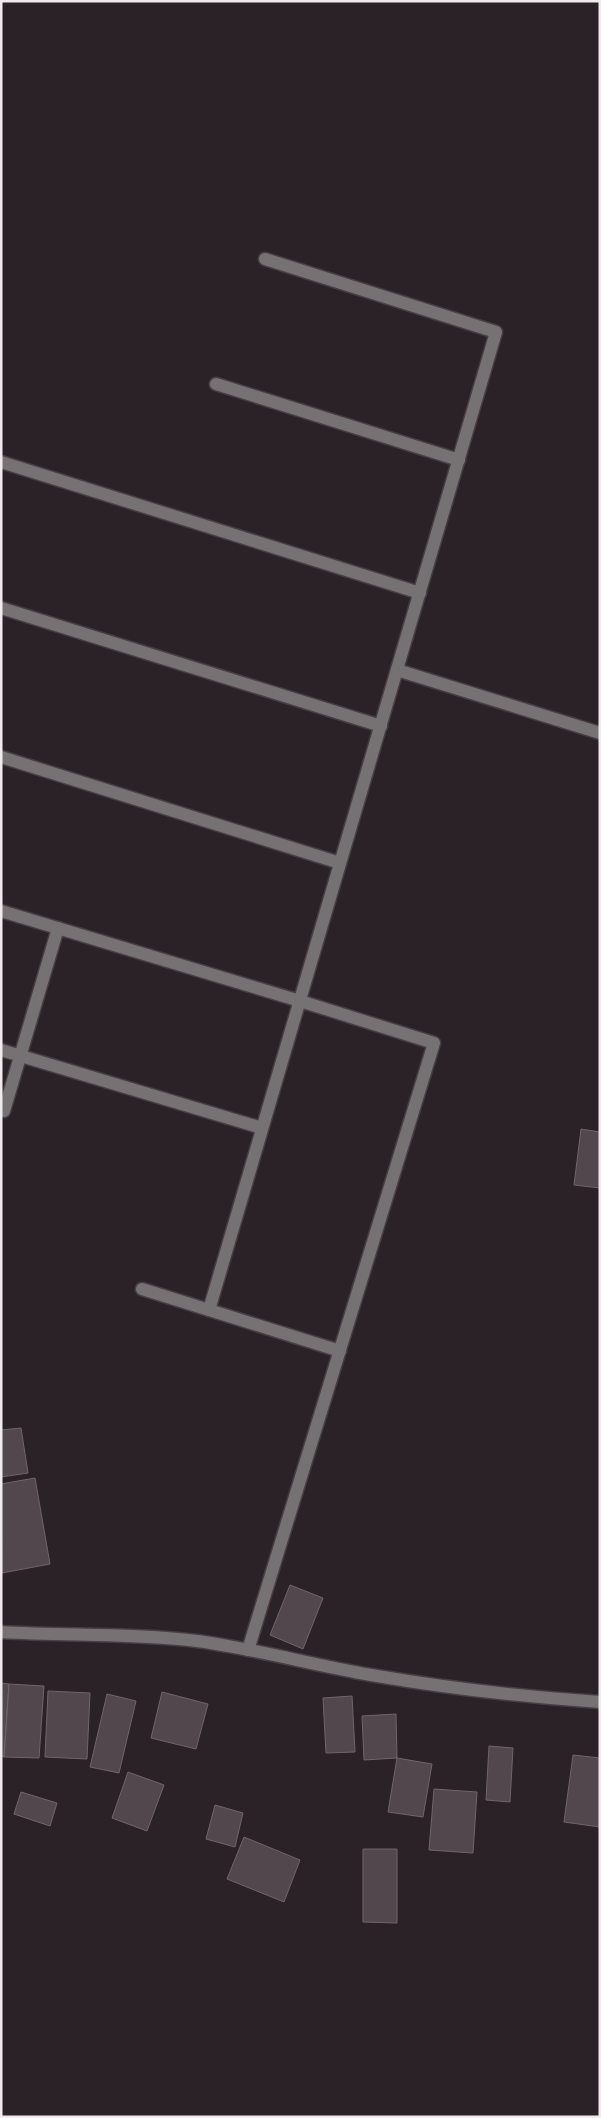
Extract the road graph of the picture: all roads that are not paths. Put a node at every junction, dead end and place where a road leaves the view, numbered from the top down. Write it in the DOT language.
graph roads {
  1 [pos="265,259"];
  2 [pos="216,384"];
  3 [pos="459,460"];
  4 [pos="1,462"];
  5 [pos="420,593"];
  6 [pos="1,608"];
  7 [pos="397,670"];
  8 [pos="381,726"];
  9 [pos="600,733"];
  10 [pos="1,757"];
  11 [pos="340,863"];
  12 [pos="1,911"];
  13 [pos="58,928"];
  14 [pos="300,1001"];
  15 [pos="1,1050"];
  16 [pos="20,1056"];
  17 [pos="4,1111"];
  18 [pos="262,1128"];
  19 [pos="142,1289"];
  20 [pos="209,1310"];
  21 [pos="340,1351"];
  22 [pos="1,1632"];
  23 [pos="248,1650"];
  24 [pos="600,1702"];
  1 -- 3 [label="street"];
  2 -- 3 [label="street"];
  3 -- 5 [label="street"];
  4 -- 5 [label="street"];
  5 -- 7 [label="street"];
  6 -- 8 [label="street"];
  7 -- 8 [label="street"];
  7 -- 9 [label="street"];
  8 -- 11 [label="street"];
  10 -- 11 [label="street"];
  11 -- 14 [label="street"];
  12 -- 13 [label="street"];
  13 -- 14 [label="street"];
  13 -- 16 [label="street"];
  14 -- 18 [label="street"];
  14 -- 21 [label="street"];
  15 -- 16 [label="street"];
  16 -- 17 [label="street"];
  16 -- 18 [label="street"];
  18 -- 20 [label="street"];
  19 -- 20 [label="street"];
  20 -- 21 [label="street"];
  21 -- 23 [label="street"];
  22 -- 23 [label="street"];
  23 -- 24 [label="street"];
}
